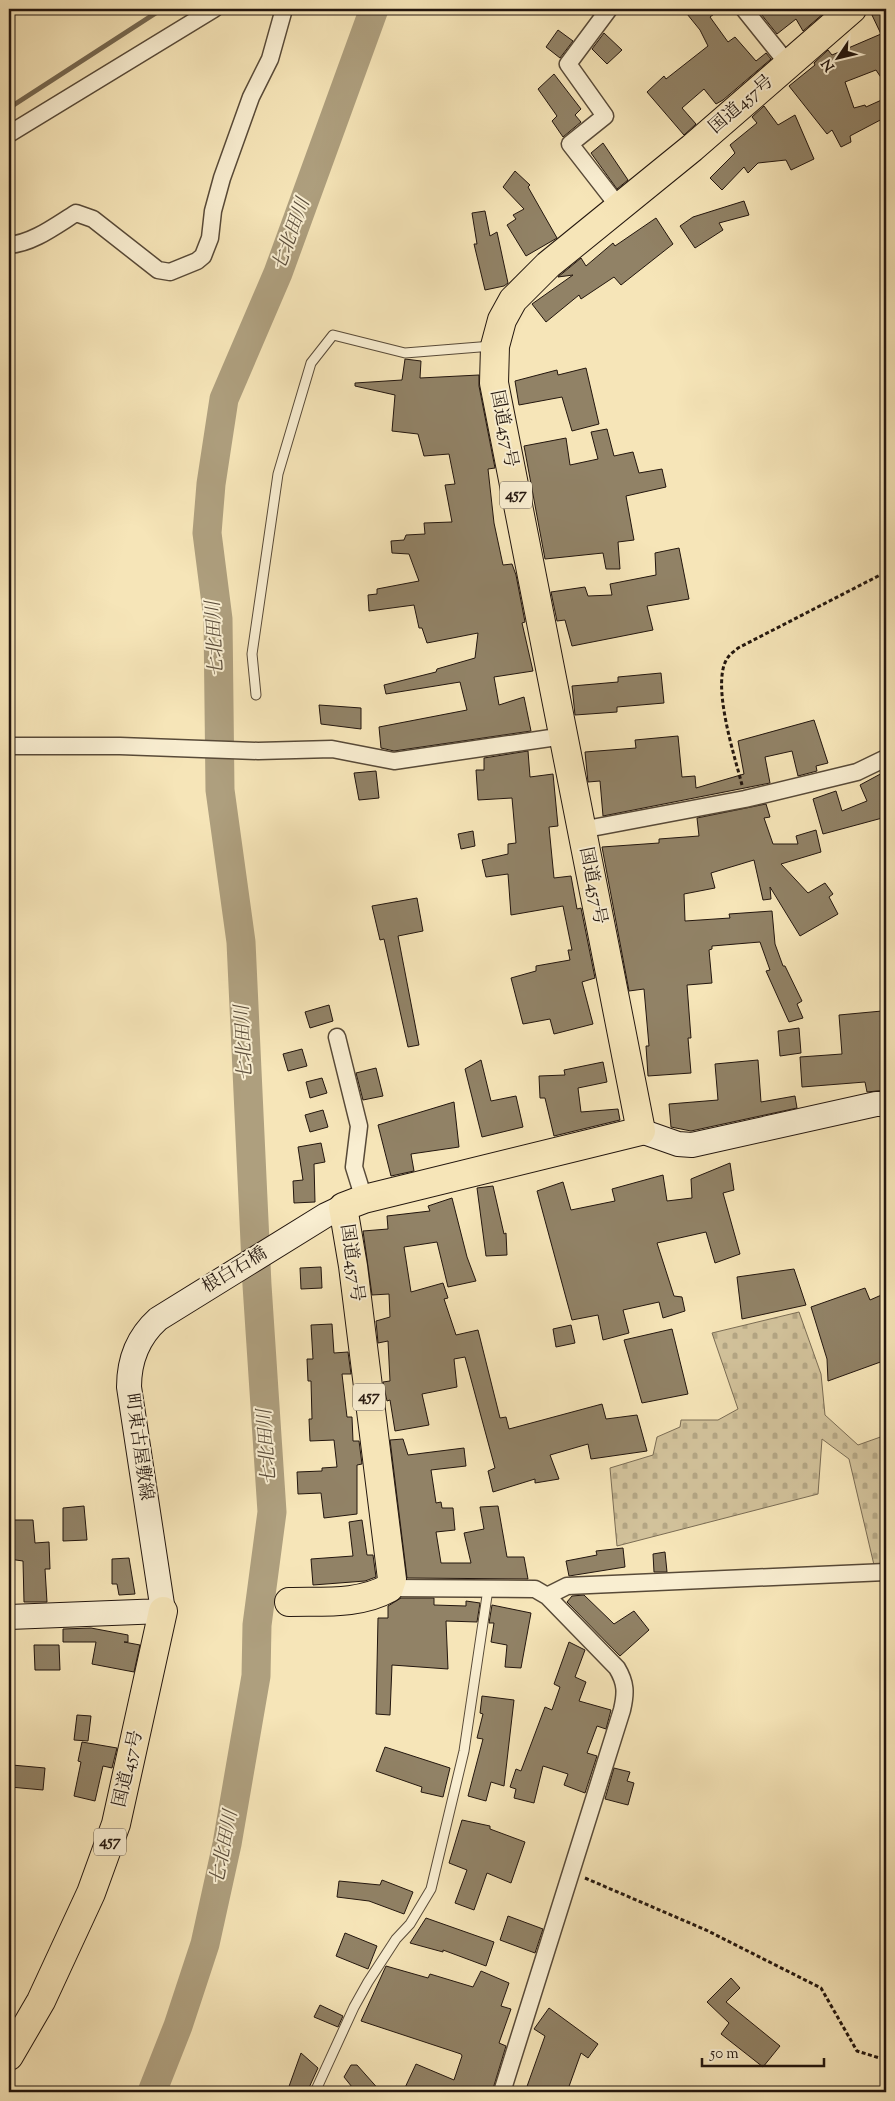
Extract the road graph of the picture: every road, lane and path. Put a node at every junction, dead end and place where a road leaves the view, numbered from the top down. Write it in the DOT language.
graph roads {
  1 [pos="214,9"];
  2 [pos="284,9"];
  3 [pos="609,9"];
  4 [pos="744,9"];
  5 [pos="852,9"];
  6 [pos="788,64"];
  7 [pos="9,134"];
  8 [pos="619,207"];
  9 [pos="9,245"];
  10 [pos="494,346"];
  11 [pos="886,572"];
  12 [pos="256,695"];
  13 [pos="564,736"];
  14 [pos="9,746"];
  15 [pos="886,758"];
  16 [pos="745,799"];
  17 [pos="581,830"];
  18 [pos="337,1037"];
  19 [pos="886,1104"];
  20 [pos="641,1131"];
  21 [pos="353,1203"];
  22 [pos="182,1303"];
  23 [pos="886,1572"];
  24 [pos="389,1588"];
  25 [pos="488,1589"];
  26 [pos="547,1596"];
  27 [pos="289,1602"];
  28 [pos="163,1611"];
  29 [pos="9,1616"];
  30 [pos="570,1872"];
  31 [pos="9,2056"];
  32 [pos="886,2060"];
  33 [pos="315,2092"];
  34 [pos="502,2092"];
  1 -- 7 [label="street"];
  2 -- 9 [label="street"];
  3 -- 8 [label="street"];
  4 -- 6 [label="street"];
  5 -- 6 [label="highway, 国道457号 / 457"];
  6 -- 8 [label="highway, 国道457号 / 457"];
  8 -- 10 [label="highway, 国道457号 / 457"];
  10 -- 12 [label="lane"];
  10 -- 13 [label="highway, 国道457号 / 457"];
  11 -- 16 [label="path"];
  13 -- 14 [label="street"];
  13 -- 17 [label="highway, 国道457号 / 457"];
  15 -- 16 [label="street"];
  16 -- 17 [label="street"];
  17 -- 20 [label="highway, 国道457号 / 457"];
  18 -- 21 [label="street"];
  19 -- 20 [label="street"];
  20 -- 21 [label="highway, 国道457号"];
  21 -- 22 [label="street, 根白石橋"];
  21 -- 24 [label="highway, 国道457号 / 457"];
  22 -- 28 [label="street, 町東古屋敷線"];
  23 -- 26 [label="street"];
  24 -- 25 [label="street"];
  24 -- 27 [label="highway"];
  25 -- 26 [label="street"];
  25 -- 33 [label="lane"];
  26 -- 30 [label="street"];
  28 -- 29 [label="street"];
  28 -- 31 [label="highway, 国道457号 / 457"];
  30 -- 32 [label="path"];
  30 -- 34 [label="street"];
}
